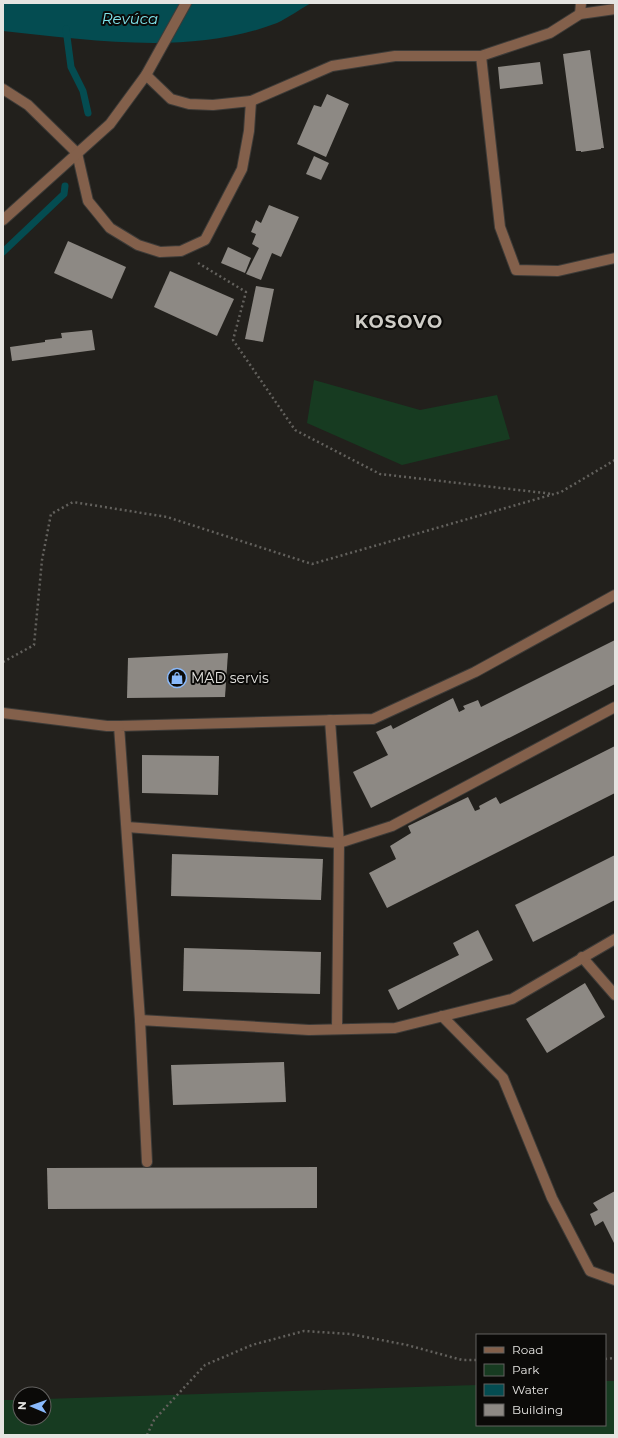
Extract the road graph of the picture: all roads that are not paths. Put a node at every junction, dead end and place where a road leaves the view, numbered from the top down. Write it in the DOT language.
graph roads {
  1 [pos="186,3"];
  2 [pos="581,3"];
  3 [pos="615,9"];
  4 [pos="580,14"];
  5 [pos="481,56"];
  6 [pos="146,74"];
  7 [pos="3,90"];
  8 [pos="251,101"];
  9 [pos="77,153"];
  10 [pos="3,220"];
  11 [pos="615,258"];
  12 [pos="615,595"];
  13 [pos="615,707"];
  14 [pos="3,712"];
  15 [pos="330,720"];
  16 [pos="119,726"];
  17 [pos="127,827"];
  18 [pos="339,843"];
  19 [pos="615,939"];
  20 [pos="582,957"];
  21 [pos="615,994"];
  22 [pos="442,1016"];
  23 [pos="140,1020"];
  24 [pos="337,1029"];
  25 [pos="147,1162"];
  26 [pos="615,1280"];
  1 -- 6 [label="street"];
  2 -- 4 [label="street"];
  3 -- 4 [label="street"];
  4 -- 5 [label="street"];
  5 -- 8 [label="street"];
  5 -- 11 [label="street"];
  6 -- 8 [label="street"];
  6 -- 9 [label="street"];
  7 -- 9 [label="street"];
  8 -- 9 [label="street"];
  9 -- 10 [label="street"];
  12 -- 15 [label="street"];
  13 -- 18 [label="street"];
  14 -- 16 [label="street"];
  15 -- 16 [label="street"];
  15 -- 18 [label="street"];
  16 -- 17 [label="street"];
  17 -- 18 [label="street"];
  17 -- 23 [label="street"];
  18 -- 24 [label="street"];
  19 -- 20 [label="street"];
  20 -- 21 [label="street"];
  20 -- 22 [label="street"];
  22 -- 24 [label="street"];
  22 -- 26 [label="street"];
  23 -- 24 [label="street"];
  23 -- 25 [label="street"];
}
